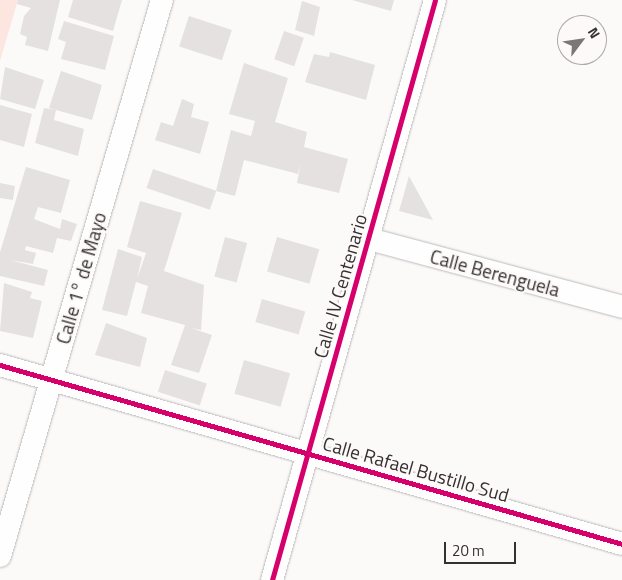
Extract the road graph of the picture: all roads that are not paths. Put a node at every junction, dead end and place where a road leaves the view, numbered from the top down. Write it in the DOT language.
graph roads {
  1 [pos="162,0"];
  2 [pos="435,0"];
  3 [pos="369,240"];
  4 [pos="622,306"];
  5 [pos="0,365"];
  6 [pos="52,380"];
  7 [pos="308,452"];
  8 [pos="622,544"];
  9 [pos="0,556"];
  10 [pos="272,580"];
  1 -- 6 [label="street, Calle 1° de Mayo"];
  2 -- 3 [label="street, Calle IV Centenario"];
  3 -- 4 [label="street, Calle Berenguela"];
  3 -- 7 [label="street, Calle IV Centenario"];
  5 -- 6 [label="street, Calle Rafael Bustillo Sud"];
  6 -- 7 [label="street, Calle Rafael Bustillo Sud"];
  6 -- 9 [label="street, Calle 1° de Mayo"];
  7 -- 8 [label="street, Calle Rafael Bustillo Sud"];
  7 -- 10 [label="street, Calle IV Centenario"];
}
